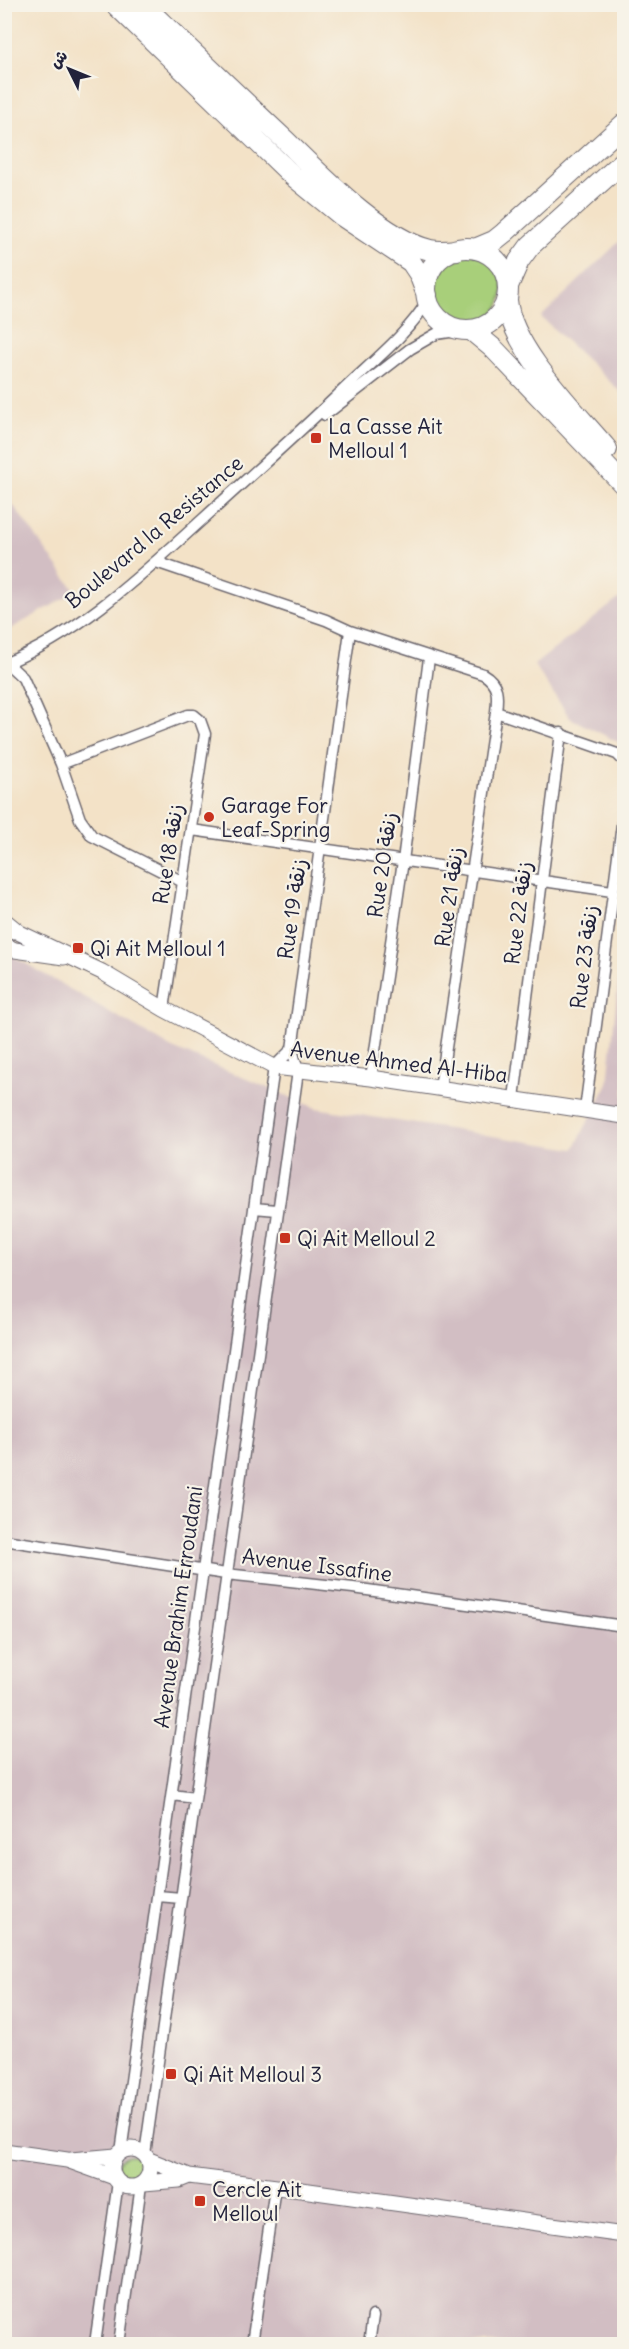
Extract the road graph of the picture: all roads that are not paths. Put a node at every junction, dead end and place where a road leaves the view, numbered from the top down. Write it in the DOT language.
graph roads {
  1 [pos="115,4"];
  2 [pos="142,4"];
  3 [pos="624,124"];
  4 [pos="624,160"];
  5 [pos="466,249"];
  6 [pos="507,293"];
  7 [pos="427,298"];
  8 [pos="467,330"];
  9 [pos="291,440"];
  10 [pos="624,469"];
  11 [pos="624,485"];
  12 [pos="156,562"];
  13 [pos="350,632"];
  14 [pos="23,656"];
  15 [pos="429,658"];
  16 [pos="6,663"];
  17 [pos="23,678"];
  18 [pos="496,712"];
  19 [pos="561,733"];
  20 [pos="624,761"];
  21 [pos="61,764"];
  22 [pos="624,809"];
  23 [pos="192,830"];
  24 [pos="320,849"];
  25 [pos="403,861"];
  26 [pos="473,871"];
  27 [pos="542,881"];
  28 [pos="183,882"];
  29 [pos="612,891"];
  30 [pos="4,920"];
  31 [pos="20,933"];
  32 [pos="4,934"];
  33 [pos="8,947"];
  34 [pos="73,959"];
  35 [pos="164,1009"];
  36 [pos="292,1049"];
  37 [pos="274,1067"];
  38 [pos="298,1071"];
  39 [pos="371,1078"];
  40 [pos="440,1088"];
  41 [pos="514,1098"];
  42 [pos="585,1110"];
  43 [pos="624,1116"];
  44 [pos="254,1208"];
  45 [pos="277,1210"];
  46 [pos="4,1540"];
  47 [pos="203,1570"];
  48 [pos="226,1574"];
  49 [pos="624,1626"];
  50 [pos="172,1795"];
  51 [pos="195,1798"];
  52 [pos="158,1896"];
  53 [pos="181,1898"];
  54 [pos="4,2151"];
  55 [pos="119,2154"];
  56 [pos="147,2157"];
  57 [pos="67,2160"];
  58 [pos="189,2176"];
  59 [pos="116,2180"];
  60 [pos="142,2184"];
  61 [pos="275,2187"];
  62 [pos="624,2235"];
  63 [pos="373,2316"];
  64 [pos="95,2344"];
  65 [pos="119,2344"];
  66 [pos="252,2344"];
  67 [pos="369,2344"];
  1 -- 7 [label="highway"];
  2 -- 5 [label="highway"];
  3 -- 5 [label="highway"];
  4 -- 6 [label="highway"];
  5 -- 6 [label="highway"];
  5 -- 7 [label="highway"];
  6 -- 8 [label="highway"];
  6 -- 10 [label="highway"];
  7 -- 8 [label="highway"];
  7 -- 9 [label="street, Boulevard la Resistance"];
  8 -- 9 [label="street, Boulevard la Resistance"];
  8 -- 11 [label="highway"];
  9 -- 12 [label="street, Boulevard la Resistance"];
  12 -- 13 [label="street"];
  12 -- 14 [label="street, Boulevard la Resistance"];
  13 -- 15 [label="street"];
  13 -- 24 [label="street, Rue 19 زنقة"];
  14 -- 16 [label="street, Boulevard la Resistance"];
  14 -- 17 [label="street"];
  15 -- 18 [label="street, Rue 21 زنقة"];
  15 -- 25 [label="street, Rue 20 زنقة"];
  16 -- 17 [label="street"];
  17 -- 21 [label="street"];
  18 -- 19 [label="street"];
  18 -- 26 [label="street, Rue 21 زنقة"];
  19 -- 20 [label="street"];
  19 -- 27 [label="street, Rue 22 زنقة"];
  21 -- 23 [label="street, Rue 18 زنقة"];
  21 -- 28 [label="street"];
  22 -- 29 [label="street, Rue 23 زنقة"];
  23 -- 24 [label="street"];
  23 -- 28 [label="street, Rue 18 زنقة"];
  24 -- 25 [label="street"];
  24 -- 36 [label="street, Rue 19 زنقة"];
  25 -- 26 [label="street"];
  25 -- 39 [label="street, Rue 20 زنقة"];
  26 -- 27 [label="street"];
  26 -- 40 [label="street, Rue 21 زنقة"];
  27 -- 29 [label="street"];
  27 -- 41 [label="street, Rue 22 زنقة"];
  28 -- 35 [label="street, Rue 18 زنقة"];
  29 -- 42 [label="street, Rue 23 زنقة"];
  30 -- 31 [label="main road, Avenue Ahmed Al-Hiba"];
  31 -- 32 [label="street, Avenue Ahmed Al-Hiba"];
  31 -- 34 [label="main road, Avenue Ahmed Al-Hiba"];
  33 -- 34 [label="main road"];
  34 -- 35 [label="main road, Avenue Ahmed Al-Hiba"];
  35 -- 37 [label="main road, Avenue Ahmed Al-Hiba"];
  36 -- 37 [label="street"];
  36 -- 38 [label="street, Rue 19 زنقة"];
  37 -- 38 [label="main road, Avenue Ahmed Al-Hiba"];
  37 -- 44 [label="street, Avenue Brahim Erroudani"];
  38 -- 39 [label="main road, Avenue Ahmed Al-Hiba"];
  38 -- 45 [label="street, Avenue Brahim Erroudani"];
  39 -- 40 [label="main road, Avenue Ahmed Al-Hiba"];
  40 -- 41 [label="main road, Avenue Ahmed Al-Hiba"];
  41 -- 42 [label="main road, Avenue Ahmed Al-Hiba"];
  42 -- 43 [label="main road, Avenue Ahmed Al-Hiba"];
  44 -- 45 [label="street"];
  44 -- 47 [label="street, Avenue Brahim Erroudani"];
  45 -- 48 [label="street, Avenue Brahim Erroudani"];
  46 -- 47 [label="street, Avenue Issafine"];
  47 -- 48 [label="street, Avenue Issafine"];
  47 -- 50 [label="street, Avenue Brahim Erroudani"];
  48 -- 49 [label="street, Avenue Issafine"];
  48 -- 51 [label="street, Avenue Brahim Erroudani"];
  50 -- 51 [label="street"];
  50 -- 52 [label="street, Avenue Brahim Erroudani"];
  51 -- 53 [label="street, Avenue Brahim Erroudani"];
  52 -- 53 [label="street"];
  52 -- 55 [label="street, Avenue Brahim Erroudani"];
  53 -- 56 [label="street, Avenue Brahim Erroudani"];
  54 -- 57 [label="main road"];
  55 -- 56 [label="main road"];
  55 -- 57 [label="main road"];
  55 -- 59 [label="main road"];
  56 -- 58 [label="main road"];
  56 -- 60 [label="main road"];
  57 -- 59 [label="main road"];
  58 -- 60 [label="main road"];
  58 -- 61 [label="main road"];
  59 -- 60 [label="main road"];
  59 -- 64 [label="street"];
  60 -- 65 [label="street"];
  61 -- 62 [label="main road"];
  61 -- 66 [label="street"];
  63 -- 67 [label="street"];
}
